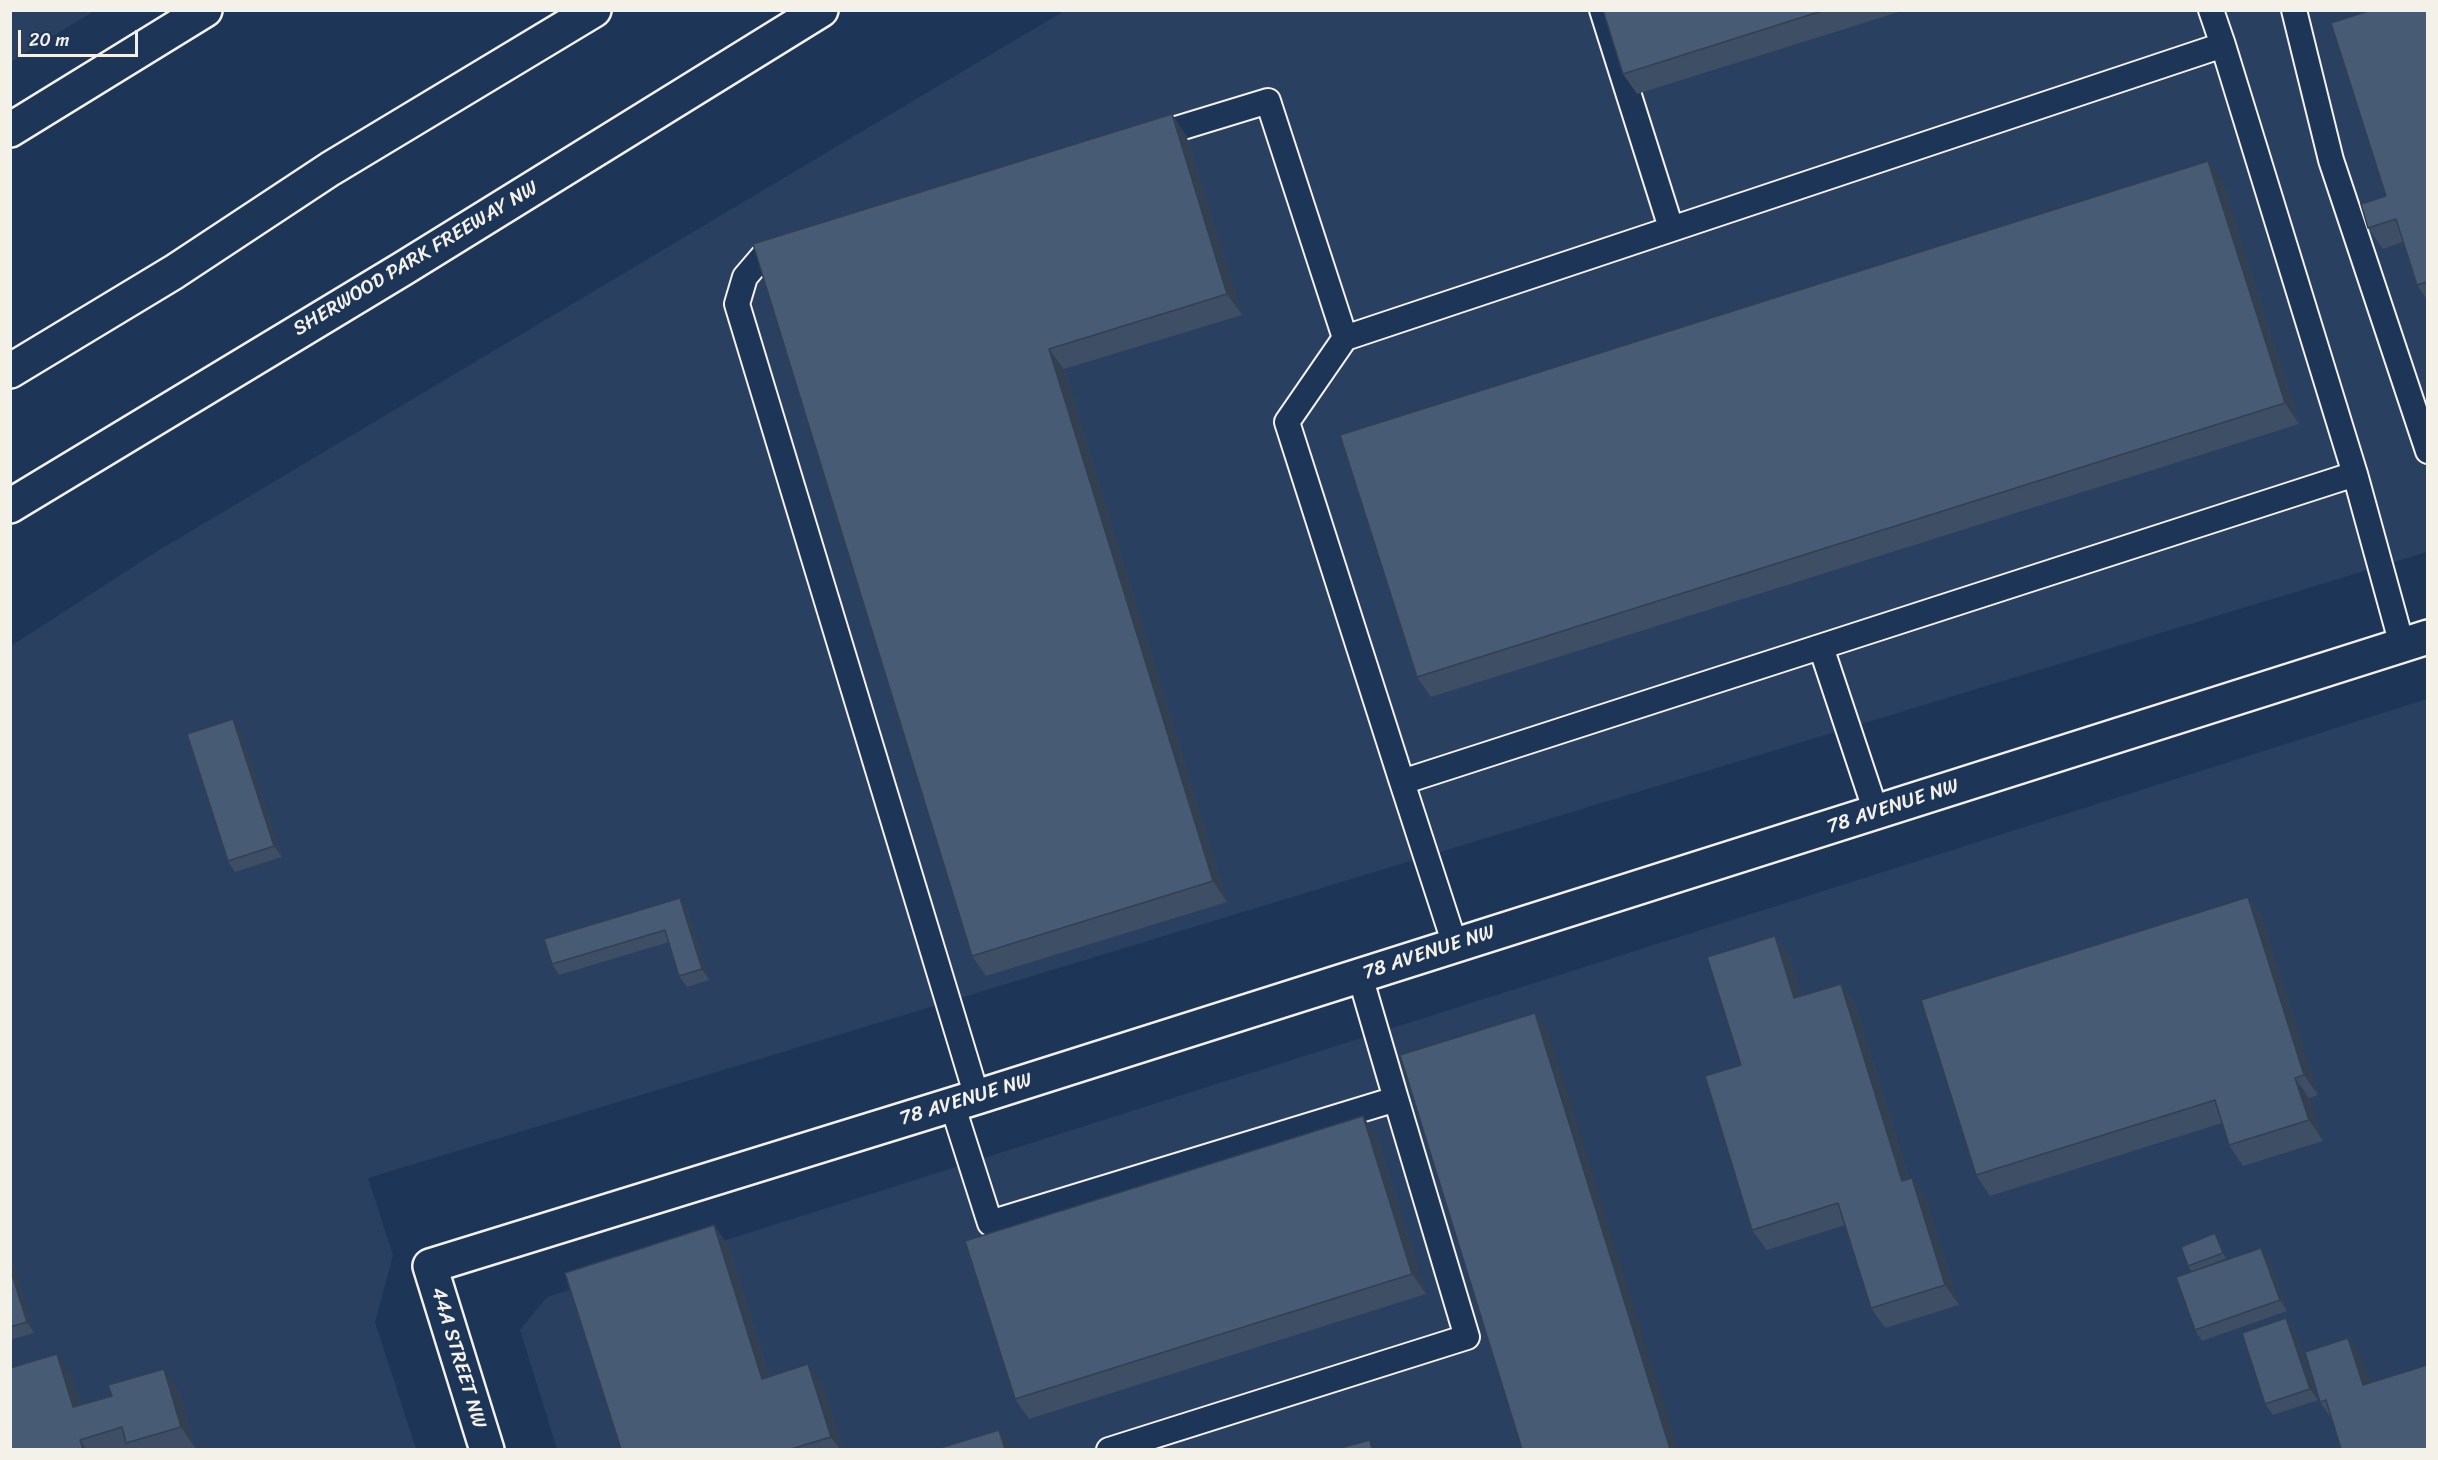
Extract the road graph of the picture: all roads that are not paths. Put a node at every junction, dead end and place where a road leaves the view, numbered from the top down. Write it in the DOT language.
graph roads {
  1 [pos="205,10"];
  2 [pos="594,10"];
  3 [pos="821,10"];
  4 [pos="1602,10"];
  5 [pos="2211,10"];
  6 [pos="2294,10"];
  7 [pos="2223,45"];
  8 [pos="10,129"];
  9 [pos="1133,142"];
  10 [pos="1671,228"];
  11 [pos="805,243"];
  12 [pos="1345,338"];
  13 [pos="10,371"];
  14 [pos="2424,427"];
  15 [pos="2427,452"];
  16 [pos="2355,474"];
  17 [pos="10,506"];
  18 [pos="2415,641"];
  19 [pos="1821,647"];
  20 [pos="1402,782"];
  21 [pos="1876,812"];
  22 [pos="1455,945"];
  23 [pos="1360,976"];
  24 [pos="1396,1099"];
  25 [pos="965,1101"];
  26 [pos="430,1266"];
  27 [pos="487,1449"];
  28 [pos="1109,1449"];
  1 -- 8 [label="main road"];
  2 -- 13 [label="main road"];
  3 -- 17 [label="main road, SHERWOOD PARK FREEWAY NW"];
  4 -- 10 [label="lane"];
  5 -- 7 [label="lane"];
  6 -- 14 [label="lane"];
  7 -- 10 [label="lane"];
  7 -- 16 [label="lane"];
  9 -- 12 [label="lane"];
  10 -- 12 [label="lane"];
  11 -- 25 [label="lane"];
  12 -- 20 [label="lane"];
  14 -- 15 [label="lane"];
  16 -- 18 [label="lane"];
  16 -- 19 [label="lane"];
  18 -- 21 [label="main road, 78 AVENUE NW"];
  19 -- 20 [label="lane"];
  19 -- 21 [label="lane"];
  20 -- 22 [label="lane"];
  21 -- 22 [label="main road, 78 AVENUE NW"];
  22 -- 23 [label="main road, 78 AVENUE NW"];
  23 -- 24 [label="lane"];
  23 -- 25 [label="main road, 78 AVENUE NW"];
  24 -- 25 [label="lane"];
  24 -- 28 [label="lane"];
  25 -- 26 [label="main road, 78 AVENUE NW"];
  26 -- 27 [label="main road, 44A STREET NW"];
}
